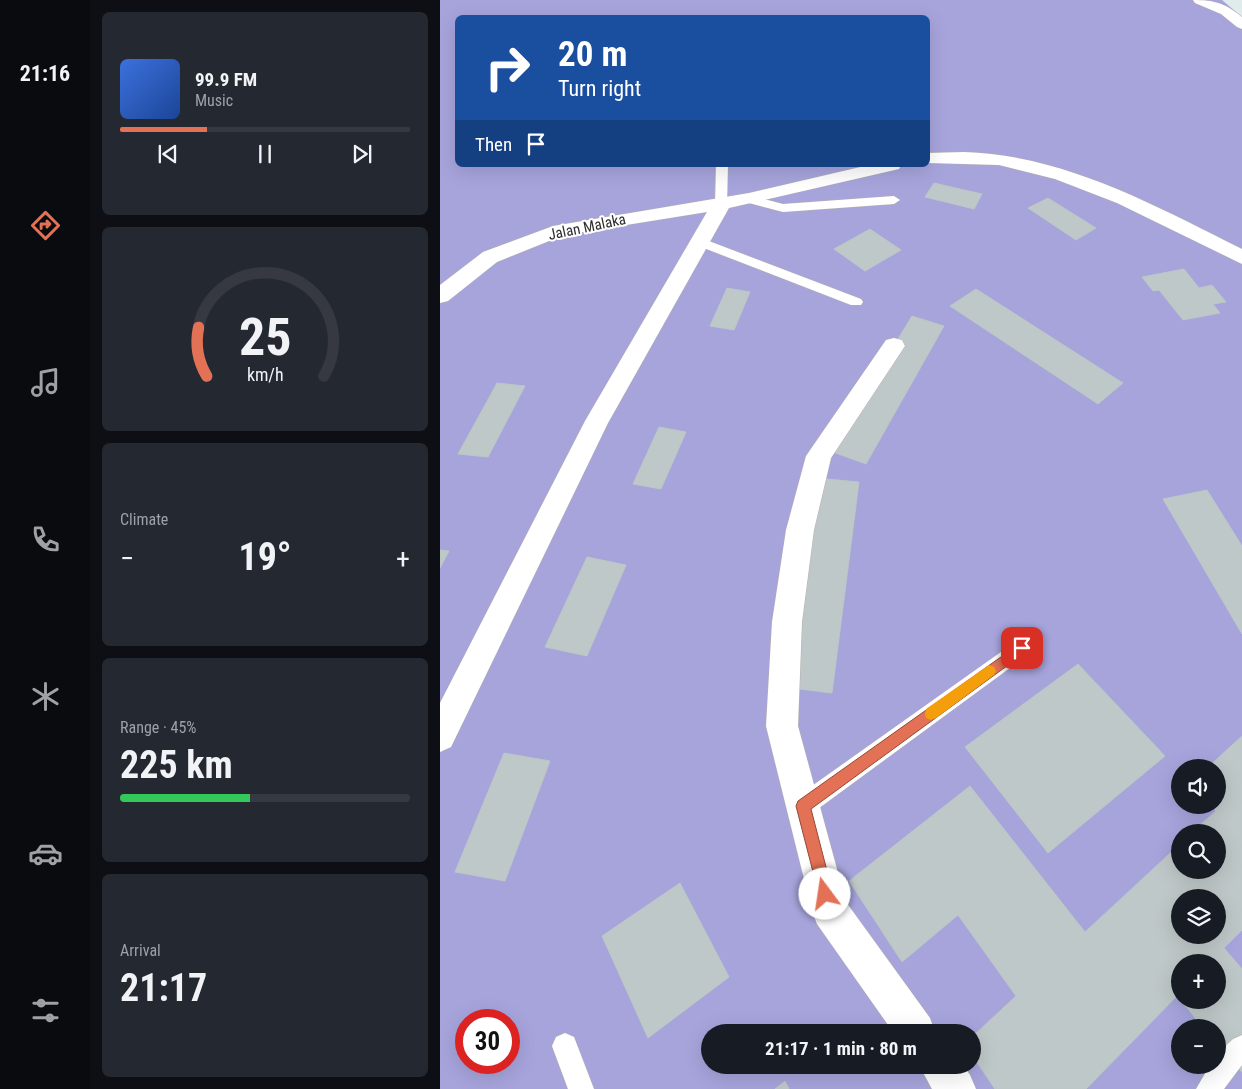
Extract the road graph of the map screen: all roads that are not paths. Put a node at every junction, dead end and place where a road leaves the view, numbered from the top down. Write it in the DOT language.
graph roads {
  1 [pos="1200,0"];
  2 [pos="1242,24"];
  3 [pos="930,158"];
  4 [pos="722,167"];
  5 [pos="884,167"];
  6 [pos="749,199"];
  7 [pos="894,200"];
  8 [pos="721,204"];
  9 [pos="701,242"];
  10 [pos="1242,257"];
  11 [pos="440,296"];
  12 [pos="856,302"];
  13 [pos="894,346"];
  14 [pos="1022,648"];
  15 [pos="440,736"];
  16 [pos="803,806"];
  17 [pos="910,1024"];
  18 [pos="565,1046"];
  19 [pos="1242,1048"];
  20 [pos="945,1074"];
  21 [pos="581,1089"];
  22 [pos="956,1089"];
  23 [pos="1210,1089"];
  1 -- 2 [label="street"];
  3 -- 10 [label="street"];
  4 -- 8 [label="lane"];
  5 -- 6 [label="street, Jalan Malaka"];
  6 -- 7 [label="lane"];
  6 -- 8 [label="street, Jalan Malaka"];
  8 -- 9 [label="street"];
  8 -- 11 [label="street, Jalan Malaka"];
  9 -- 12 [label="lane"];
  9 -- 15 [label="street"];
  13 -- 16 [label="street"];
  14 -- 16 [label="lane"];
  16 -- 17 [label="street"];
  18 -- 21 [label="lane"];
  19 -- 23 [label="lane"];
  20 -- 22 [label="street"];
}
